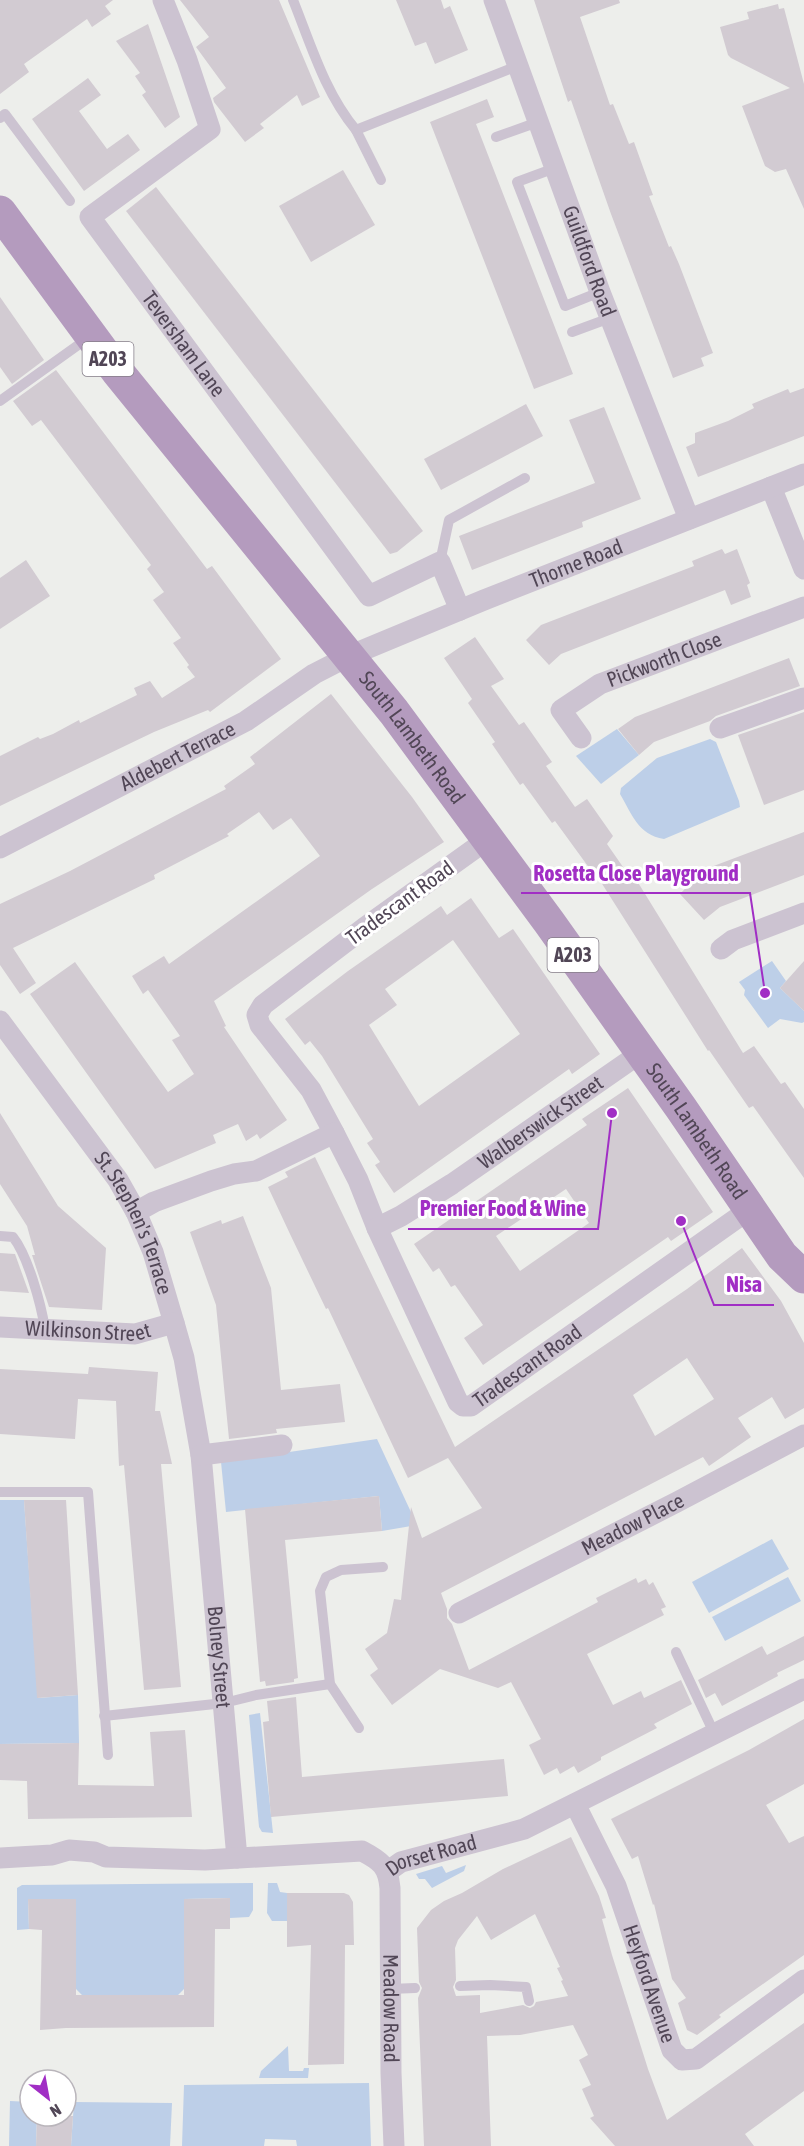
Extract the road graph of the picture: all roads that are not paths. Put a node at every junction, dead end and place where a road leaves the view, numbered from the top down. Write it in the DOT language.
graph roads {
  1 [pos="163,0"];
  2 [pos="293,0"];
  3 [pos="494,0"];
  4 [pos="517,66"];
  5 [pos="0,118"];
  6 [pos="538,122"];
  7 [pos="356,130"];
  8 [pos="496,137"];
  9 [pos="555,168"];
  10 [pos="381,180"];
  11 [pos="70,201"];
  12 [pos="0,212"];
  13 [pos="600,292"];
  14 [pos="610,318"];
  15 [pos="572,332"];
  16 [pos="91,336"];
  17 [pos="0,401"];
  18 [pos="804,474"];
  19 [pos="525,478"];
  20 [pos="771,487"];
  21 [pos="688,519"];
  22 [pos="440,562"];
  23 [pos="804,569"];
  24 [pos="804,607"];
  25 [pos="460,610"];
  26 [pos="349,656"];
  27 [pos="804,698"];
  28 [pos="720,728"];
  29 [pos="581,738"];
  30 [pos="488,839"];
  31 [pos="0,848"];
  32 [pos="804,913"];
  33 [pos="721,949"];
  34 [pos="0,1021"];
  35 [pos="642,1052"];
  36 [pos="334,1132"];
  37 [pos="750,1209"];
  38 [pos="136,1212"];
  39 [pos="377,1228"];
  40 [pos="0,1236"];
  41 [pos="804,1277"];
  42 [pos="174,1323"];
  43 [pos="0,1327"];
  44 [pos="45,1329"];
  45 [pos="804,1435"];
  46 [pos="282,1445"];
  47 [pos="201,1455"];
  48 [pos="0,1492"];
  49 [pos="383,1567"];
  50 [pos="459,1613"];
  51 [pos="676,1652"];
  52 [pos="330,1684"];
  53 [pos="804,1689"];
  54 [pos="224,1702"];
  55 [pos="104,1716"];
  56 [pos="359,1728"];
  57 [pos="715,1735"];
  58 [pos="108,1755"];
  59 [pos="575,1804"];
  60 [pos="0,1858"];
  61 [pos="237,1858"];
  62 [pos="387,1872"];
  63 [pos="804,1980"];
  64 [pos="460,1986"];
  65 [pos="415,1988"];
  66 [pos="390,1989"];
  67 [pos="528,2001"];
  68 [pos="394,2146"];
  1 -- 22 [label="street, Teversham Lane"];
  2 -- 7 [label="lane"];
  3 -- 4 [label="street, Guildford Road"];
  4 -- 6 [label="street, Guildford Road"];
  4 -- 7 [label="lane"];
  5 -- 11 [label="lane"];
  6 -- 8 [label="lane"];
  6 -- 9 [label="street, Guildford Road"];
  7 -- 10 [label="lane"];
  9 -- 13 [label="street, Guildford Road"];
  9 -- 13 [label="lane"];
  12 -- 16 [label="highway, South Lambeth Road / A203"];
  13 -- 14 [label="street, Guildford Road"];
  14 -- 15 [label="lane"];
  14 -- 21 [label="street, Guildford Road"];
  16 -- 17 [label="lane"];
  16 -- 26 [label="highway, South Lambeth Road / A203"];
  18 -- 20 [label="street, Thorne Road"];
  19 -- 22 [label="lane"];
  20 -- 21 [label="street, Thorne Road"];
  20 -- 23 [label="street"];
  21 -- 25 [label="street, Thorne Road"];
  22 -- 25 [label="street"];
  24 -- 29 [label="street, Pickworth Close"];
  25 -- 26 [label="street, Thorne Road"];
  26 -- 30 [label="highway, South Lambeth Road / A203"];
  26 -- 31 [label="street, Aldebert Terrace"];
  27 -- 28 [label="street"];
  30 -- 35 [label="highway, South Lambeth Road / A203"];
  30 -- 36 [label="street, Tradescant Road"];
  32 -- 33 [label="street"];
  34 -- 38 [label="street, St. Stephen's Terrace"];
  35 -- 37 [label="highway, South Lambeth Road / A203"];
  35 -- 39 [label="street, Walberswick Street"];
  36 -- 38 [label="street"];
  36 -- 39 [label="street, Tradescant Road"];
  37 -- 39 [label="street, Tradescant Road"];
  37 -- 41 [label="highway, South Lambeth Road / A203"];
  38 -- 42 [label="street, St. Stephen's Terrace"];
  40 -- 44 [label="lane"];
  42 -- 44 [label="street, Wilkinson Street"];
  42 -- 47 [label="street, St. Stephen's Terrace"];
  43 -- 44 [label="street, Wilkinson Street"];
  45 -- 50 [label="street, Meadow Place"];
  46 -- 47 [label="street"];
  47 -- 54 [label="street, Bolney Street"];
  48 -- 55 [label="lane"];
  49 -- 52 [label="lane"];
  51 -- 57 [label="lane"];
  52 -- 54 [label="lane"];
  52 -- 56 [label="lane"];
  53 -- 57 [label="street, Dorset Road"];
  54 -- 55 [label="lane"];
  54 -- 61 [label="street, Bolney Street"];
  55 -- 58 [label="lane"];
  57 -- 59 [label="street, Dorset Road"];
  59 -- 62 [label="street, Dorset Road"];
  59 -- 63 [label="street, Heyford Avenue"];
  60 -- 61 [label="street, Dorset Road"];
  61 -- 62 [label="street, Dorset Road"];
  62 -- 66 [label="street, Meadow Road"];
  64 -- 67 [label="lane"];
  65 -- 66 [label="lane"];
  66 -- 68 [label="street, Meadow Road"];
}
